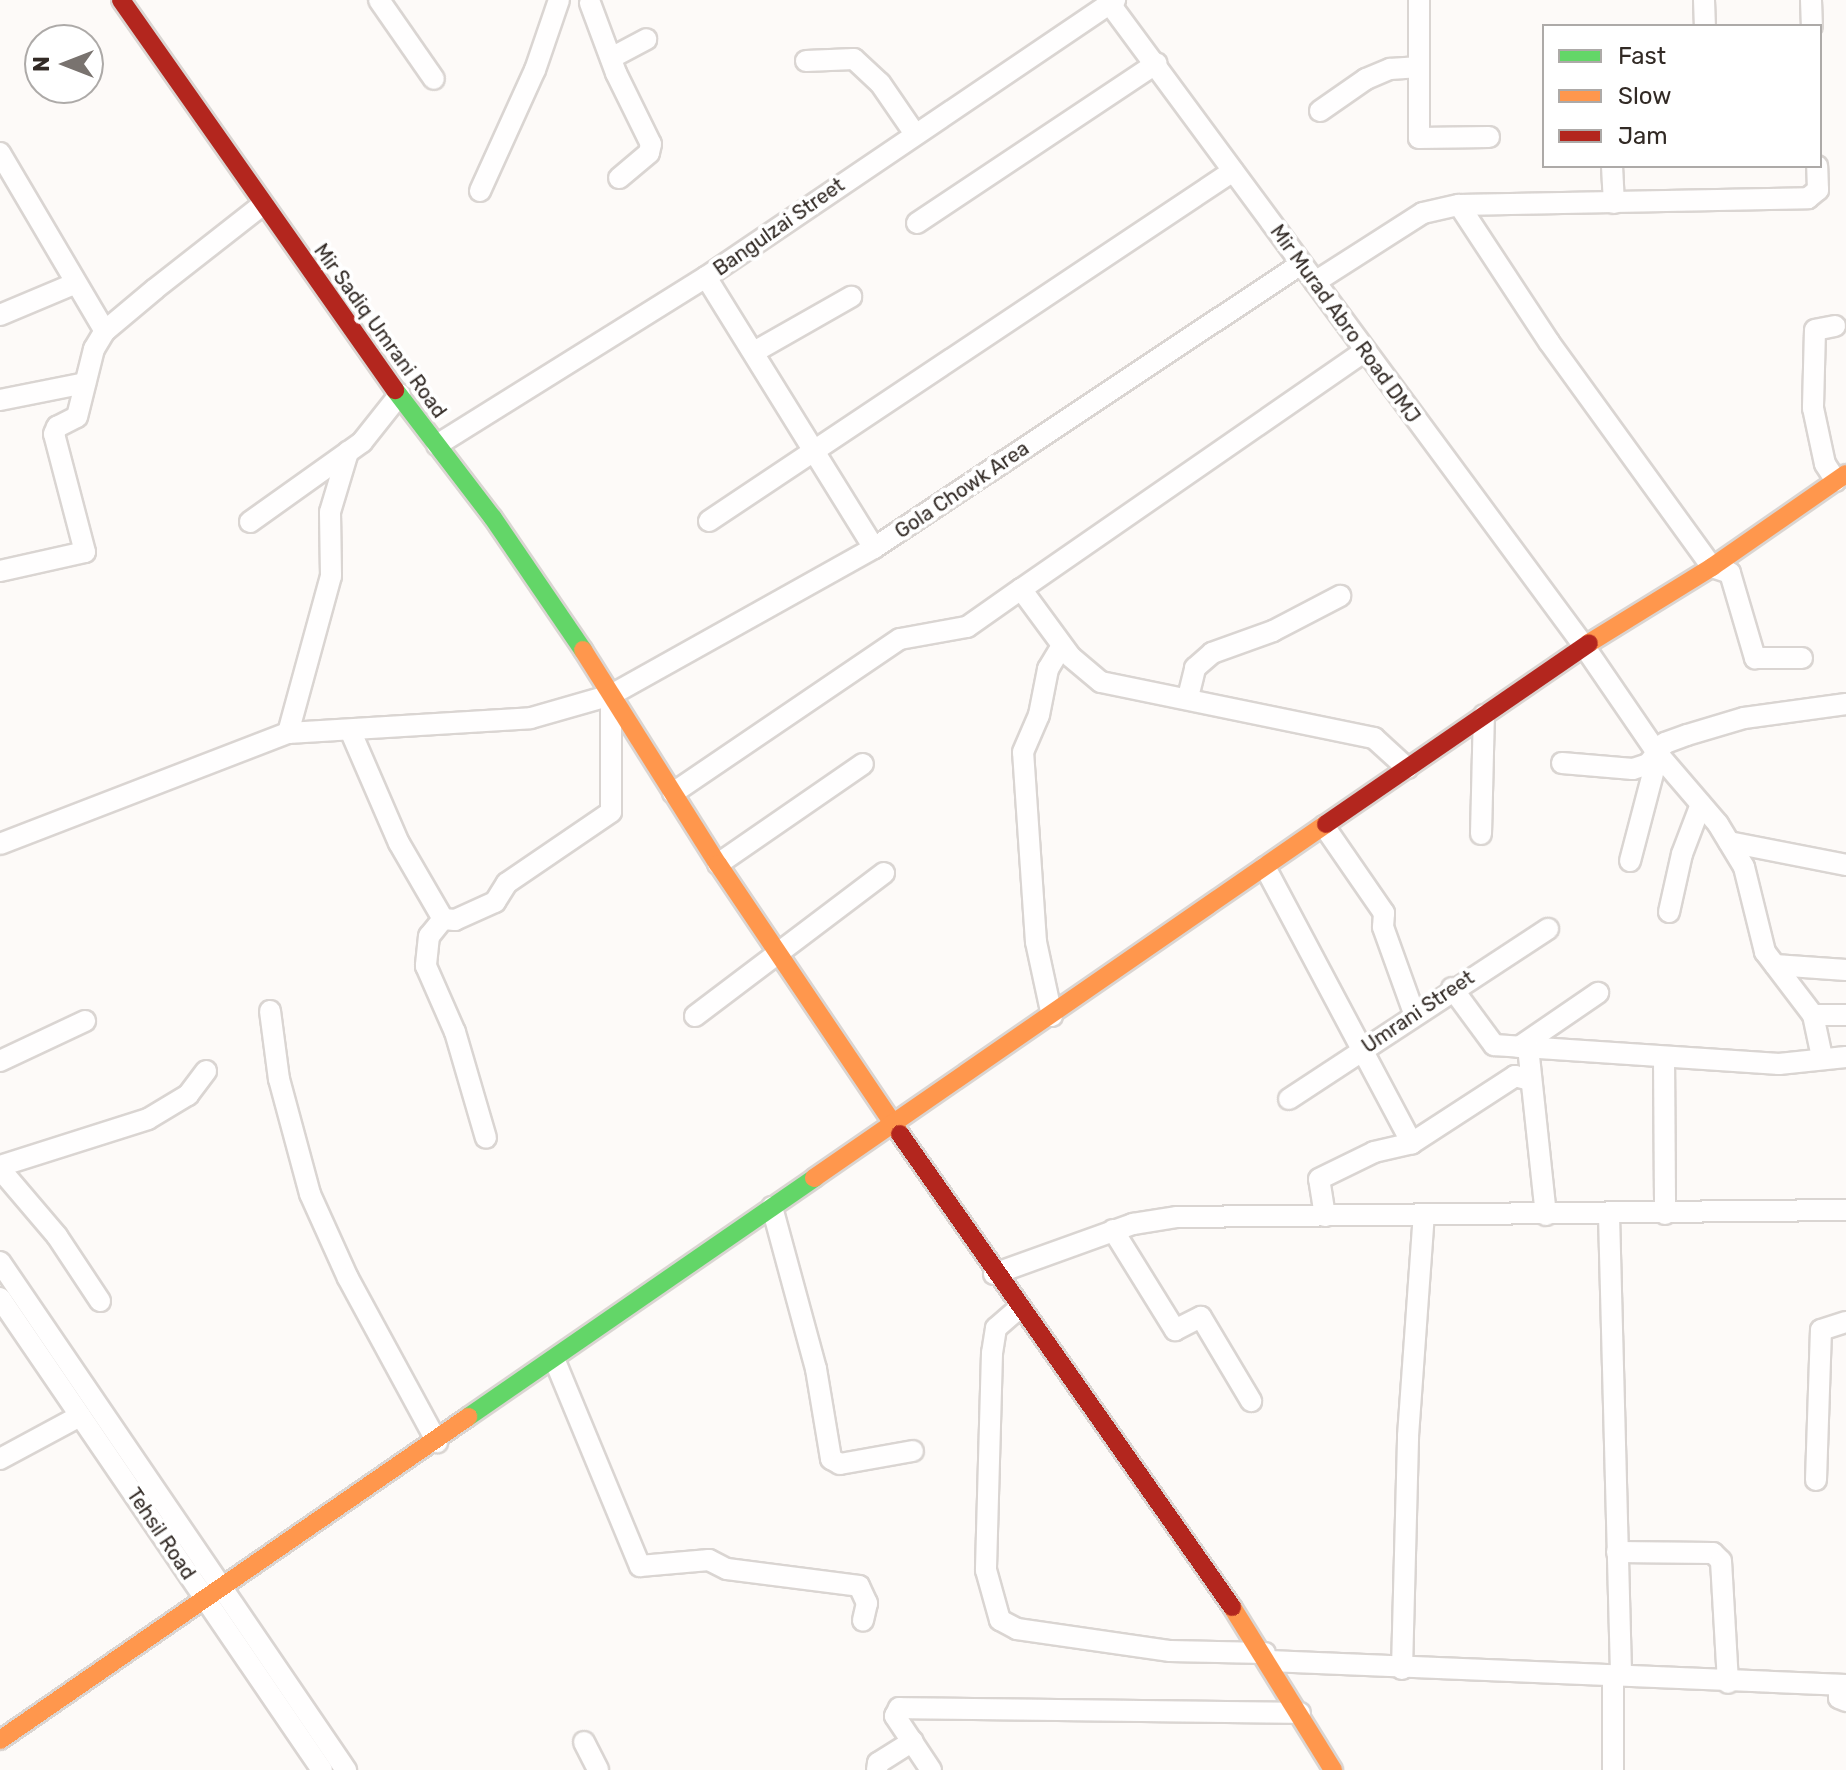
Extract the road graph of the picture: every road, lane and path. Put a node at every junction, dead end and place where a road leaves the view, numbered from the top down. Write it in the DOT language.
graph roads {
  1 [pos="121,0"];
  2 [pos="379,0"];
  3 [pos="559,0"];
  4 [pos="1419,0"];
  5 [pos="1704,0"];
  6 [pos="1811,0"];
  7 [pos="1111,1"];
  8 [pos="590,3"];
  9 [pos="1705,24"];
  10 [pos="1812,24"];
  11 [pos="646,39"];
  12 [pos="611,58"];
  13 [pos="806,61"];
  14 [pos="1157,63"];
  15 [pos="1416,67"];
  16 [pos="434,79"];
  17 [pos="1320,111"];
  18 [pos="915,134"];
  19 [pos="1489,137"];
  20 [pos="0,153"];
  21 [pos="1612,168"];
  22 [pos="1817,168"];
  23 [pos="1233,171"];
  24 [pos="619,178"];
  25 [pos="480,191"];
  26 [pos="1614,203"];
  27 [pos="262,205"];
  28 [pos="1459,205"];
  29 [pos="917,223"];
  30 [pos="1301,264"];
  31 [pos="706,277"];
  32 [pos="1315,282"];
  33 [pos="76,283"];
  34 [pos="851,297"];
  35 [pos="0,315"];
  36 [pos="1835,326"];
  37 [pos="105,331"];
  38 [pos="1365,351"];
  39 [pos="754,352"];
  40 [pos="85,383"];
  41 [pos="400,394"];
  42 [pos="0,400"];
  43 [pos="437,445"];
  44 [pos="816,451"];
  45 [pos="348,452"];
  46 [pos="1841,477"];
  47 [pos="709,521"];
  48 [pos="250,522"];
  49 [pos="874,548"];
  50 [pos="1712,567"];
  51 [pos="0,571"];
  52 [pos="1021,589"];
  53 [pos="1340,596"];
  54 [pos="1062,646"];
  55 [pos="1584,646"];
  56 [pos="1802,658"];
  57 [pos="609,690"];
  58 [pos="1188,697"];
  59 [pos="1846,704"];
  60 [pos="1484,715"];
  61 [pos="350,730"];
  62 [pos="288,733"];
  63 [pos="1658,754"];
  64 [pos="1562,763"];
  65 [pos="863,764"];
  66 [pos="1407,768"];
  67 [pos="673,793"];
  68 [pos="1701,804"];
  69 [pos="1324,826"];
  70 [pos="1481,834"];
  71 [pos="1729,842"];
  72 [pos="0,844"];
  73 [pos="1630,861"];
  74 [pos="718,864"];
  75 [pos="1846,865"];
  76 [pos="1265,867"];
  77 [pos="884,873"];
  78 [pos="1669,912"];
  79 [pos="443,919"];
  80 [pos="1548,929"];
  81 [pos="779,957"];
  82 [pos="1775,965"];
  83 [pos="1846,970"];
  84 [pos="1452,988"];
  85 [pos="1598,993"];
  86 [pos="270,1011"];
  87 [pos="1414,1013"];
  88 [pos="1813,1015"];
  89 [pos="1846,1015"];
  90 [pos="695,1016"];
  91 [pos="1052,1016"];
  92 [pos="85,1021"];
  93 [pos="1523,1047"];
  94 [pos="1360,1051"];
  95 [pos="1664,1057"];
  96 [pos="1822,1057"];
  97 [pos="1846,1057"];
  98 [pos="0,1061"];
  99 [pos="206,1071"];
  100 [pos="1530,1080"];
  101 [pos="1289,1099"];
  102 [pos="895,1122"];
  103 [pos="486,1138"];
  104 [pos="1412,1143"];
  105 [pos="0,1168"];
  106 [pos="772,1207"];
  107 [pos="1846,1210"];
  108 [pos="1665,1214"];
  109 [pos="1424,1215"];
  110 [pos="1546,1215"];
  111 [pos="1609,1215"];
  112 [pos="1325,1216"];
  113 [pos="1113,1230"];
  114 [pos="0,1262"];
  115 [pos="994,1274"];
  116 [pos="0,1298"];
  117 [pos="100,1301"];
  118 [pos="1018,1309"];
  119 [pos="1846,1322"];
  120 [pos="555,1361"];
  121 [pos="1251,1401"];
  122 [pos="80,1416"];
  123 [pos="437,1442"];
  124 [pos="913,1451"];
  125 [pos="0,1459"];
  126 [pos="1816,1480"];
  127 [pos="1617,1552"];
  128 [pos="213,1593"];
  129 [pos="863,1621"];
  130 [pos="1267,1657"];
  131 [pos="1402,1669"];
  132 [pos="1617,1675"];
  133 [pos="1728,1683"];
  134 [pos="1844,1690"];
  135 [pos="1300,1713"];
  136 [pos="0,1740"];
  137 [pos="913,1741"];
  138 [pos="584,1742"];
  139 [pos="322,1770"];
  140 [pos="346,1770"];
  141 [pos="598,1770"];
  142 [pos="877,1770"];
  143 [pos="931,1770"];
  144 [pos="1333,1770"];
  145 [pos="1613,1770"];
  1 -- 27 [label="street, Mir Sadiq Umrani Road"];
  2 -- 16 [label="street"];
  3 -- 25 [label="street"];
  4 -- 15 [label="street"];
  5 -- 9 [label="street"];
  6 -- 10 [label="street"];
  7 -- 14 [label="street, Mir Murad Abro Road DMJ"];
  7 -- 18 [label="street, Bangulzai Street"];
  8 -- 12 [label="street"];
  11 -- 12 [label="street"];
  12 -- 24 [label="street"];
  13 -- 18 [label="street"];
  14 -- 23 [label="street, Mir Murad Abro Road DMJ"];
  14 -- 29 [label="street"];
  15 -- 17 [label="street"];
  15 -- 19 [label="street"];
  18 -- 31 [label="street, Bangulzai Street"];
  20 -- 33 [label="street"];
  21 -- 26 [label="street"];
  22 -- 26 [label="street"];
  23 -- 30 [label="street, Mir Murad Abro Road DMJ"];
  23 -- 44 [label="street"];
  26 -- 28 [label="street"];
  27 -- 37 [label="street"];
  27 -- 41 [label="street, Mir Sadiq Umrani Road"];
  28 -- 32 [label="street"];
  28 -- 50 [label="street"];
  30 -- 32 [label="street, Mir Murad Abro Road DMJ"];
  30 -- 49 [label="street, Gola Chowk Area"];
  31 -- 39 [label="street"];
  31 -- 43 [label="street, Bangulzai Street"];
  32 -- 38 [label="street, Mir Murad Abro Road DMJ"];
  33 -- 35 [label="street"];
  33 -- 37 [label="street"];
  34 -- 39 [label="street"];
  36 -- 46 [label="street"];
  37 -- 40 [label="street"];
  38 -- 52 [label="street"];
  38 -- 55 [label="street, Mir Murad Abro Road DMJ"];
  39 -- 44 [label="street"];
  40 -- 42 [label="street"];
  40 -- 51 [label="street"];
  41 -- 43 [label="street, Mir Sadiq Umrani Road"];
  41 -- 45 [label="street"];
  43 -- 57 [label="street, Mir Sadiq Umrani Road"];
  44 -- 47 [label="street"];
  44 -- 49 [label="street"];
  45 -- 48 [label="street"];
  45 -- 62 [label="street"];
  46 -- 50 [label="street"];
  49 -- 57 [label="street, Gola Chowk Area"];
  50 -- 55 [label="street"];
  50 -- 56 [label="street"];
  52 -- 54 [label="street"];
  52 -- 67 [label="street"];
  53 -- 58 [label="street"];
  54 -- 58 [label="street"];
  54 -- 91 [label="street"];
  55 -- 60 [label="street"];
  55 -- 63 [label="street, Mir Murad Abro Road DMJ"];
  57 -- 61 [label="street, Gola Chowk Area"];
  57 -- 67 [label="street, Mir Sadiq Umrani Road"];
  57 -- 79 [label="street"];
  58 -- 66 [label="street"];
  59 -- 63 [label="street"];
  60 -- 66 [label="street"];
  60 -- 70 [label="street"];
  61 -- 62 [label="street, Gola Chowk Area"];
  61 -- 79 [label="street"];
  62 -- 72 [label="street, Gola Chowk Area"];
  63 -- 64 [label="street"];
  63 -- 68 [label="street, Mir Murad Abro Road DMJ"];
  63 -- 73 [label="street"];
  65 -- 74 [label="street"];
  66 -- 69 [label="street"];
  67 -- 74 [label="street, Mir Sadiq Umrani Road"];
  68 -- 71 [label="street, Mir Murad Abro Road DMJ"];
  68 -- 78 [label="street"];
  69 -- 76 [label="street"];
  69 -- 87 [label="street"];
  71 -- 75 [label="street"];
  71 -- 82 [label="street, Mir Murad Abro Road DMJ"];
  74 -- 81 [label="street, Mir Sadiq Umrani Road"];
  76 -- 91 [label="street"];
  76 -- 94 [label="street"];
  77 -- 81 [label="street"];
  79 -- 103 [label="street"];
  80 -- 84 [label="street, Umrani Street"];
  81 -- 90 [label="street"];
  81 -- 102 [label="street, Mir Sadiq Umrani Road"];
  82 -- 83 [label="street"];
  82 -- 88 [label="street, Mir Murad Abro Road DMJ"];
  84 -- 87 [label="street, Umrani Street"];
  84 -- 93 [label="street"];
  85 -- 93 [label="street"];
  86 -- 123 [label="street"];
  87 -- 94 [label="street, Umrani Street"];
  88 -- 89 [label="street"];
  88 -- 96 [label="street"];
  91 -- 102 [label="street"];
  92 -- 98 [label="street"];
  93 -- 95 [label="street"];
  93 -- 100 [label="street"];
  94 -- 101 [label="street, Umrani Street"];
  94 -- 104 [label="street"];
  95 -- 96 [label="street"];
  95 -- 108 [label="street"];
  96 -- 97 [label="street"];
  99 -- 105 [label="street"];
  100 -- 104 [label="street"];
  100 -- 110 [label="street"];
  102 -- 106 [label="street"];
  102 -- 115 [label="street, Mir Sadiq Umrani Road"];
  104 -- 112 [label="street"];
  105 -- 117 [label="street"];
  106 -- 120 [label="street"];
  106 -- 124 [label="street"];
  107 -- 108 [label="street"];
  108 -- 111 [label="street"];
  109 -- 110 [label="street"];
  109 -- 112 [label="street"];
  109 -- 131 [label="street"];
  110 -- 111 [label="street"];
  111 -- 127 [label="street"];
  112 -- 113 [label="street"];
  113 -- 115 [label="street"];
  113 -- 121 [label="street"];
  114 -- 128 [label="street"];
  115 -- 118 [label="street, Mir Sadiq Umrani Road"];
  116 -- 122 [label="street, Tehsil Road"];
  118 -- 130 [label="street, Mir Sadiq Umrani Road"];
  118 -- 130 [label="street"];
  119 -- 126 [label="street"];
  120 -- 123 [label="street"];
  120 -- 129 [label="street"];
  122 -- 125 [label="street"];
  122 -- 128 [label="street, Tehsil Road"];
  123 -- 128 [label="street"];
  127 -- 132 [label="street"];
  127 -- 133 [label="street"];
  128 -- 136 [label="street"];
  128 -- 139 [label="street, Tehsil Road"];
  128 -- 140 [label="street"];
  130 -- 131 [label="street"];
  130 -- 135 [label="street, Mir Sadiq Umrani Road"];
  131 -- 132 [label="street"];
  132 -- 133 [label="street"];
  132 -- 145 [label="street"];
  133 -- 134 [label="street"];
  135 -- 137 [label="street"];
  135 -- 144 [label="street, Mir Sadiq Umrani Road"];
  137 -- 142 [label="street"];
  137 -- 143 [label="street"];
  138 -- 141 [label="street"];
}
